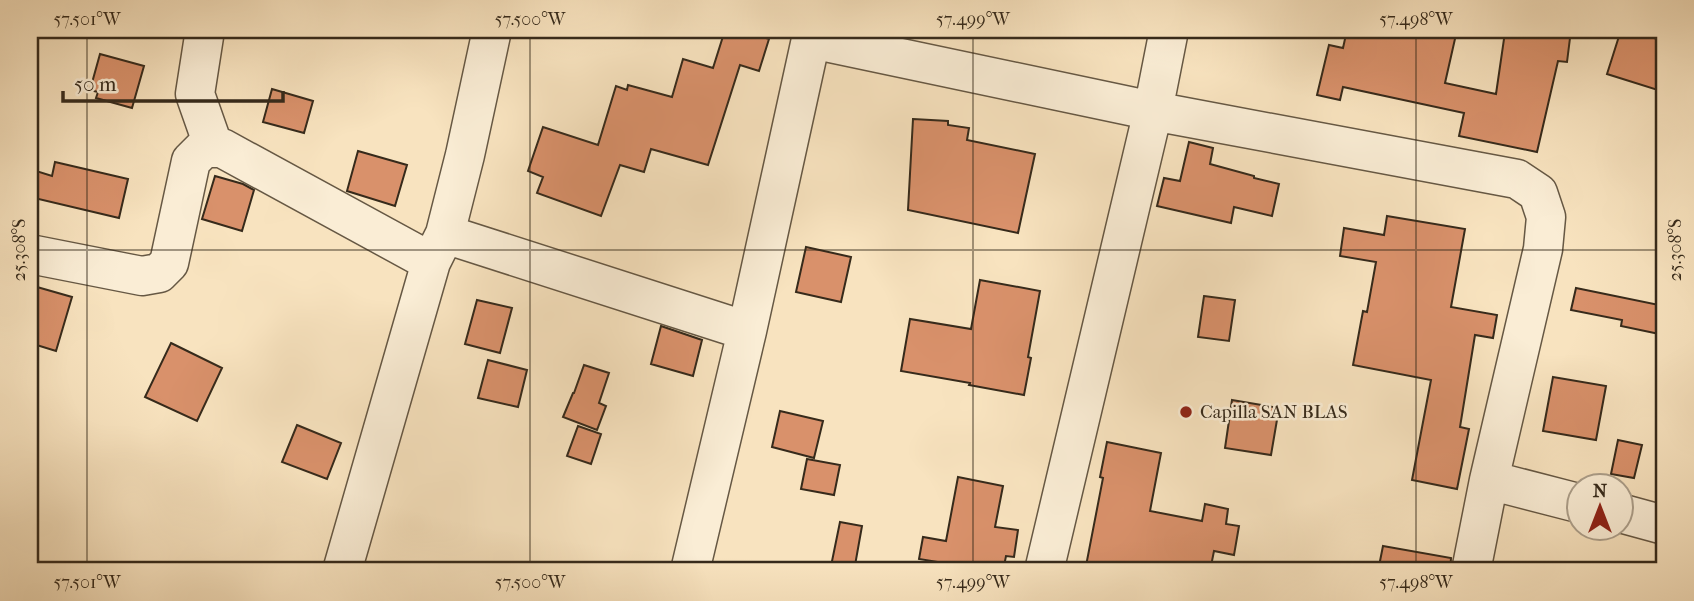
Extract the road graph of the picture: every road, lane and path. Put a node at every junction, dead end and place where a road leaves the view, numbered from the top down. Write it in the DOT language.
graph roads {
  1 [pos="205,30"];
  2 [pos="492,30"];
  3 [pos="1169,30"];
  4 [pos="812,34"];
  5 [pos="1153,111"];
  6 [pos="214,148"];
  7 [pos="438,248"];
  8 [pos="30,254"];
  9 [pos="747,331"];
  10 [pos="1489,480"];
  11 [pos="1564,499"];
  12 [pos="1634,516"];
  13 [pos="1664,524"];
  14 [pos="342,571"];
  15 [pos="690,571"];
  16 [pos="1044,571"];
  17 [pos="1471,571"];
  1 -- 6 [label="street"];
  2 -- 7 [label="street"];
  3 -- 5 [label="street"];
  4 -- 5 [label="street"];
  4 -- 9 [label="street"];
  5 -- 10 [label="street"];
  5 -- 16 [label="street"];
  6 -- 7 [label="street"];
  6 -- 8 [label="street"];
  7 -- 9 [label="street"];
  7 -- 14 [label="street"];
  9 -- 15 [label="street"];
  10 -- 11 [label="street"];
  10 -- 17 [label="street"];
  12 -- 13 [label="street"];
}
